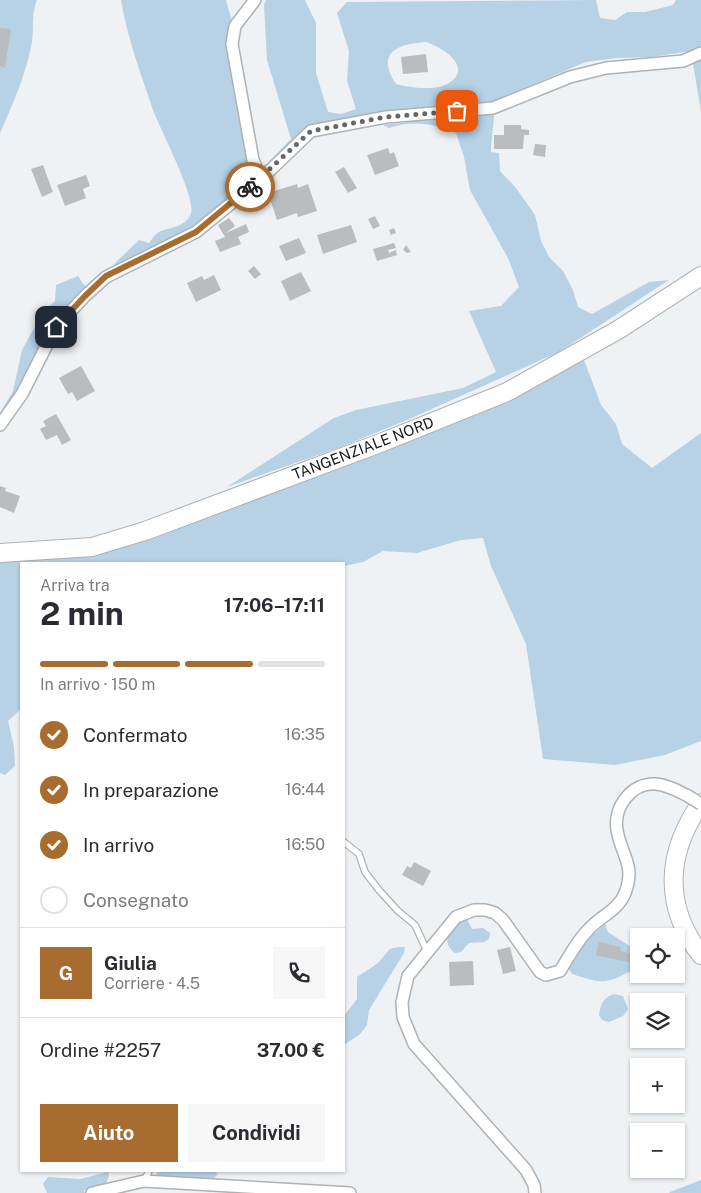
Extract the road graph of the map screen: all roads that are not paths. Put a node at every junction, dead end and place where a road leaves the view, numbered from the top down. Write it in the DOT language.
graph roads {
  1 [pos="255,0"];
  2 [pos="701,53"];
  3 [pos="261,179"];
  4 [pos="701,276"];
  5 [pos="0,425"];
  6 [pos="0,553"];
  7 [pos="697,801"];
  8 [pos="345,843"];
  9 [pos="427,951"];
  10 [pos="701,955"];
  11 [pos="147,1176"];
  12 [pos="92,1193"];
  13 [pos="350,1193"];
  14 [pos="534,1193"];
  1 -- 3 [label="street"];
  2 -- 3 [label="street"];
  3 -- 5 [label="street"];
  4 -- 6 [label="main road, TANGENZIALE NORD"];
  7 -- 9 [label="street"];
  7 -- 10 [label="main road"];
  8 -- 9 [label="lane"];
  9 -- 14 [label="street"];
  11 -- 12 [label="street"];
  11 -- 13 [label="street"];
}
